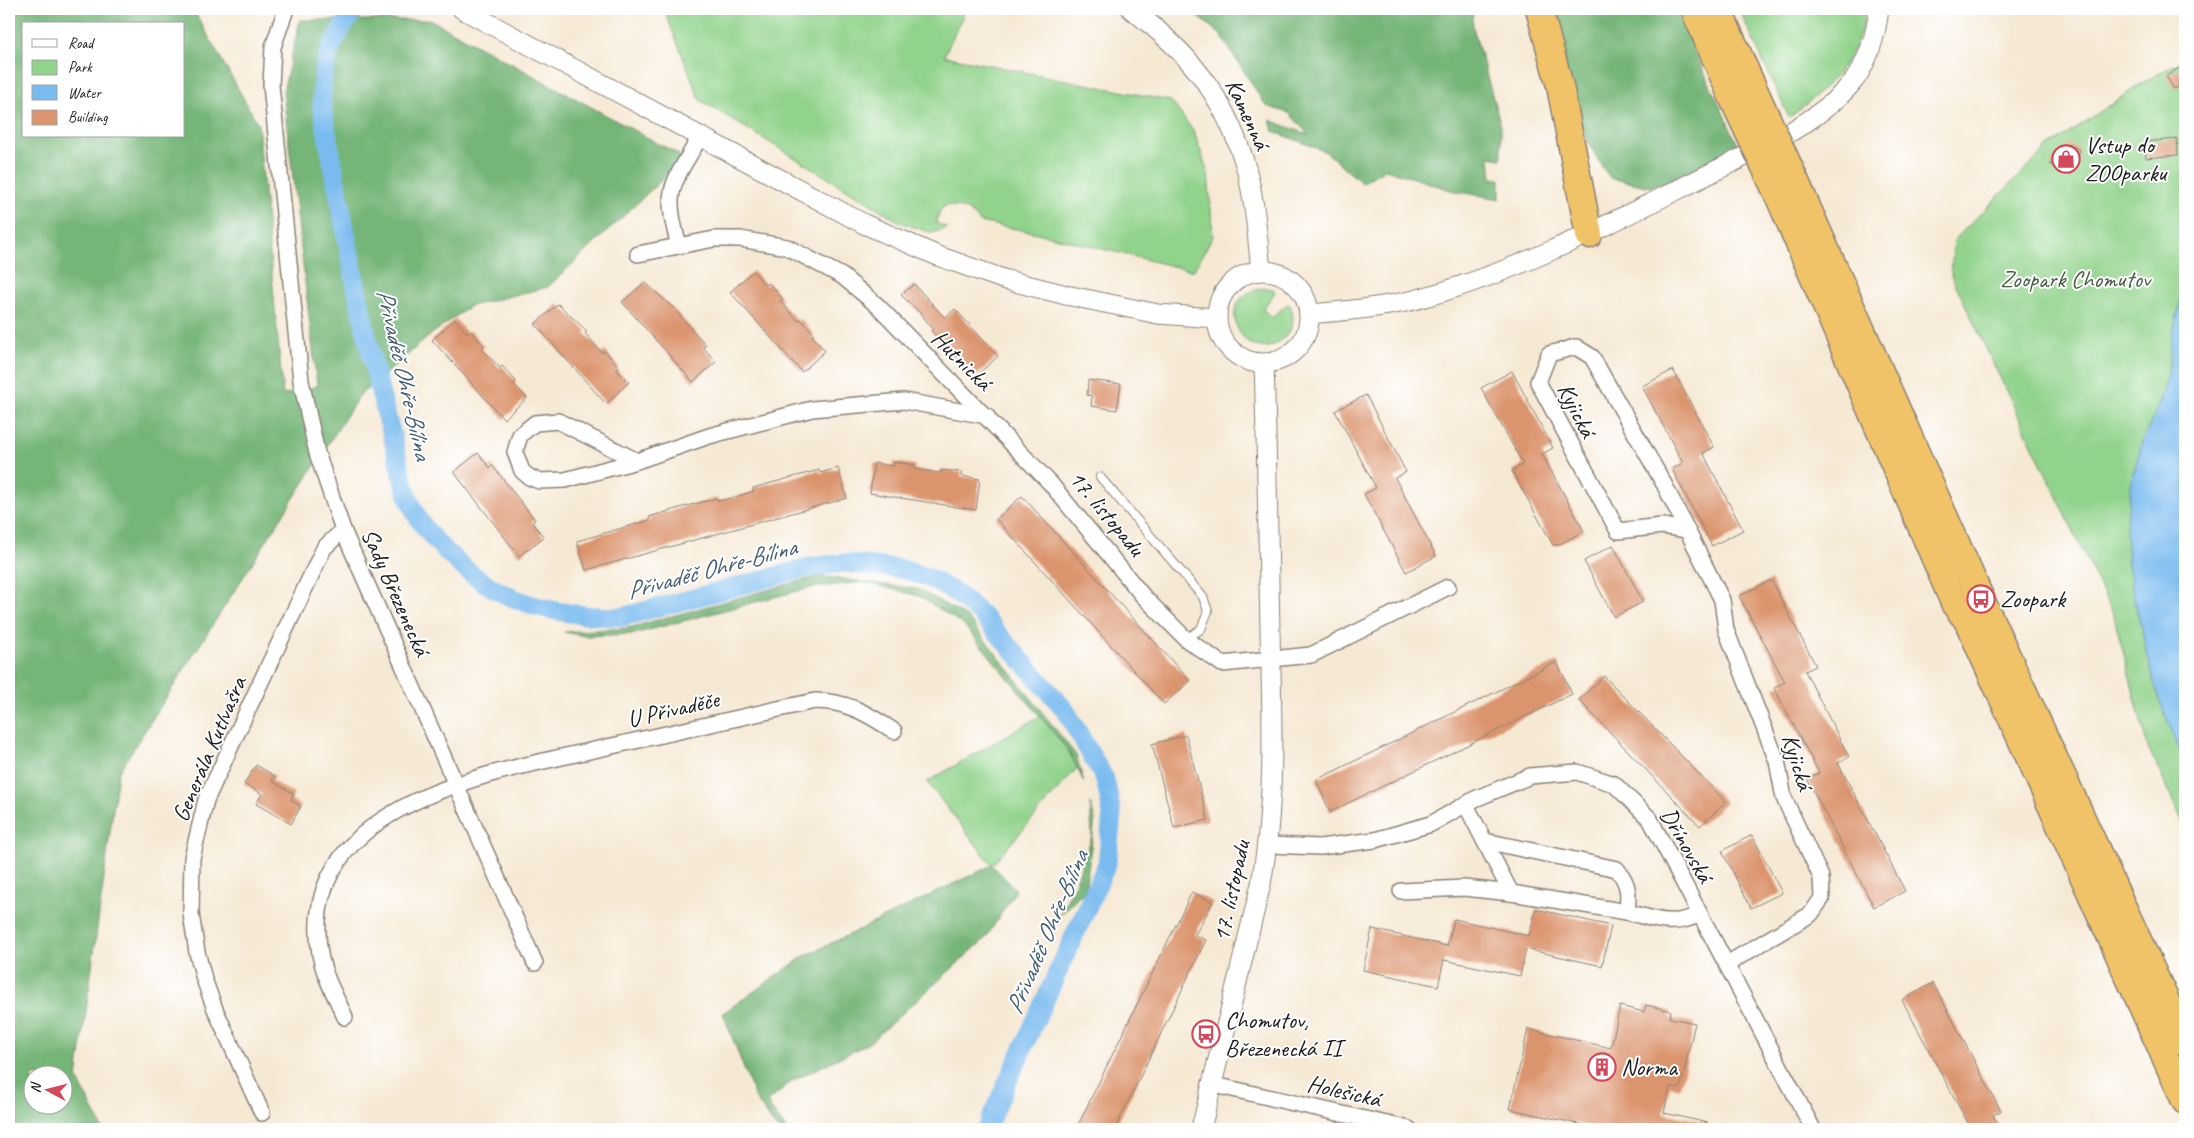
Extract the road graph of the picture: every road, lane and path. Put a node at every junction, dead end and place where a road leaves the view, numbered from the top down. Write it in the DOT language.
graph roads {
  1 [pos="286,9"];
  2 [pos="462,9"];
  3 [pos="1131,9"];
  4 [pos="1539,9"];
  5 [pos="1694,9"];
  6 [pos="1718,9"];
  7 [pos="1879,9"];
  8 [pos="1743,92"];
  9 [pos="700,137"];
  10 [pos="1787,188"];
  11 [pos="1589,234"];
  12 [pos="678,245"];
  13 [pos="638,254"];
  14 [pos="1261,270"];
  15 [pos="1309,314"];
  16 [pos="1216,318"];
  17 [pos="1264,364"];
  18 [pos="987,416"];
  19 [pos="637,461"];
  20 [pos="1100,477"];
  21 [pos="343,530"];
  22 [pos="1687,530"];
  23 [pos="1448,588"];
  24 [pos="1186,638"];
  25 [pos="1271,659"];
  26 [pos="894,731"];
  27 [pos="457,785"];
  28 [pos="1466,804"];
  29 [pos="1485,841"];
  30 [pos="1268,845"];
  31 [pos="1401,891"];
  32 [pos="1511,893"];
  33 [pos="1627,912"];
  34 [pos="1700,914"];
  35 [pos="536,963"];
  36 [pos="1727,964"];
  37 [pos="345,1017"];
  38 [pos="2185,1042"];
  39 [pos="1210,1084"];
  40 [pos="2185,1101"];
  41 [pos="262,1113"];
  42 [pos="1201,1129"];
  43 [pos="1409,1129"];
  44 [pos="1813,1129"];
  1 -- 21 [label="street, Sady Březenecká"];
  2 -- 9 [label="street"];
  3 -- 14 [label="street, Kamenná"];
  4 -- 11 [label="highway"];
  5 -- 8 [label="highway"];
  6 -- 8 [label="highway"];
  7 -- 11 [label="street"];
  8 -- 10 [label="highway, bridge"];
  9 -- 12 [label="street"];
  9 -- 16 [label="street"];
  10 -- 38 [label="highway"];
  10 -- 40 [label="highway"];
  11 -- 15 [label="street"];
  12 -- 13 [label="street, Hutnická"];
  12 -- 18 [label="street, Hutnická"];
  14 -- 15 [label="street"];
  14 -- 16 [label="street"];
  15 -- 17 [label="street"];
  16 -- 17 [label="street"];
  17 -- 25 [label="street, 17. listopadu"];
  18 -- 19 [label="street, Hutnická"];
  18 -- 24 [label="street, 17. listopadu"];
  19 -- 19 [label="street, Hutnická"];
  20 -- 24 [label="lane"];
  21 -- 27 [label="street, Sady Březenecká"];
  21 -- 41 [label="street, Generála Kutlvašra"];
  22 -- 22 [label="street, Kyjická"];
  22 -- 36 [label="street, Kyjická"];
  23 -- 25 [label="street"];
  24 -- 25 [label="street, 17. listopadu"];
  25 -- 30 [label="street, 17. listopadu"];
  26 -- 27 [label="street, U Přivaděče"];
  27 -- 35 [label="street, Sady Březenecká"];
  27 -- 37 [label="street"];
  28 -- 29 [label="street"];
  28 -- 30 [label="street, Dřínovská"];
  28 -- 34 [label="street, Dřínovská"];
  29 -- 32 [label="street"];
  29 -- 33 [label="street"];
  30 -- 39 [label="street, 17. listopadu"];
  31 -- 32 [label="street, Dřínovská"];
  32 -- 33 [label="street, Dřínovská"];
  33 -- 34 [label="street, Dřínovská"];
  34 -- 36 [label="street, Dřínovská"];
  36 -- 44 [label="street, Dřínovská"];
  39 -- 42 [label="street, 17. listopadu"];
  39 -- 43 [label="street, Holešická"];
}
